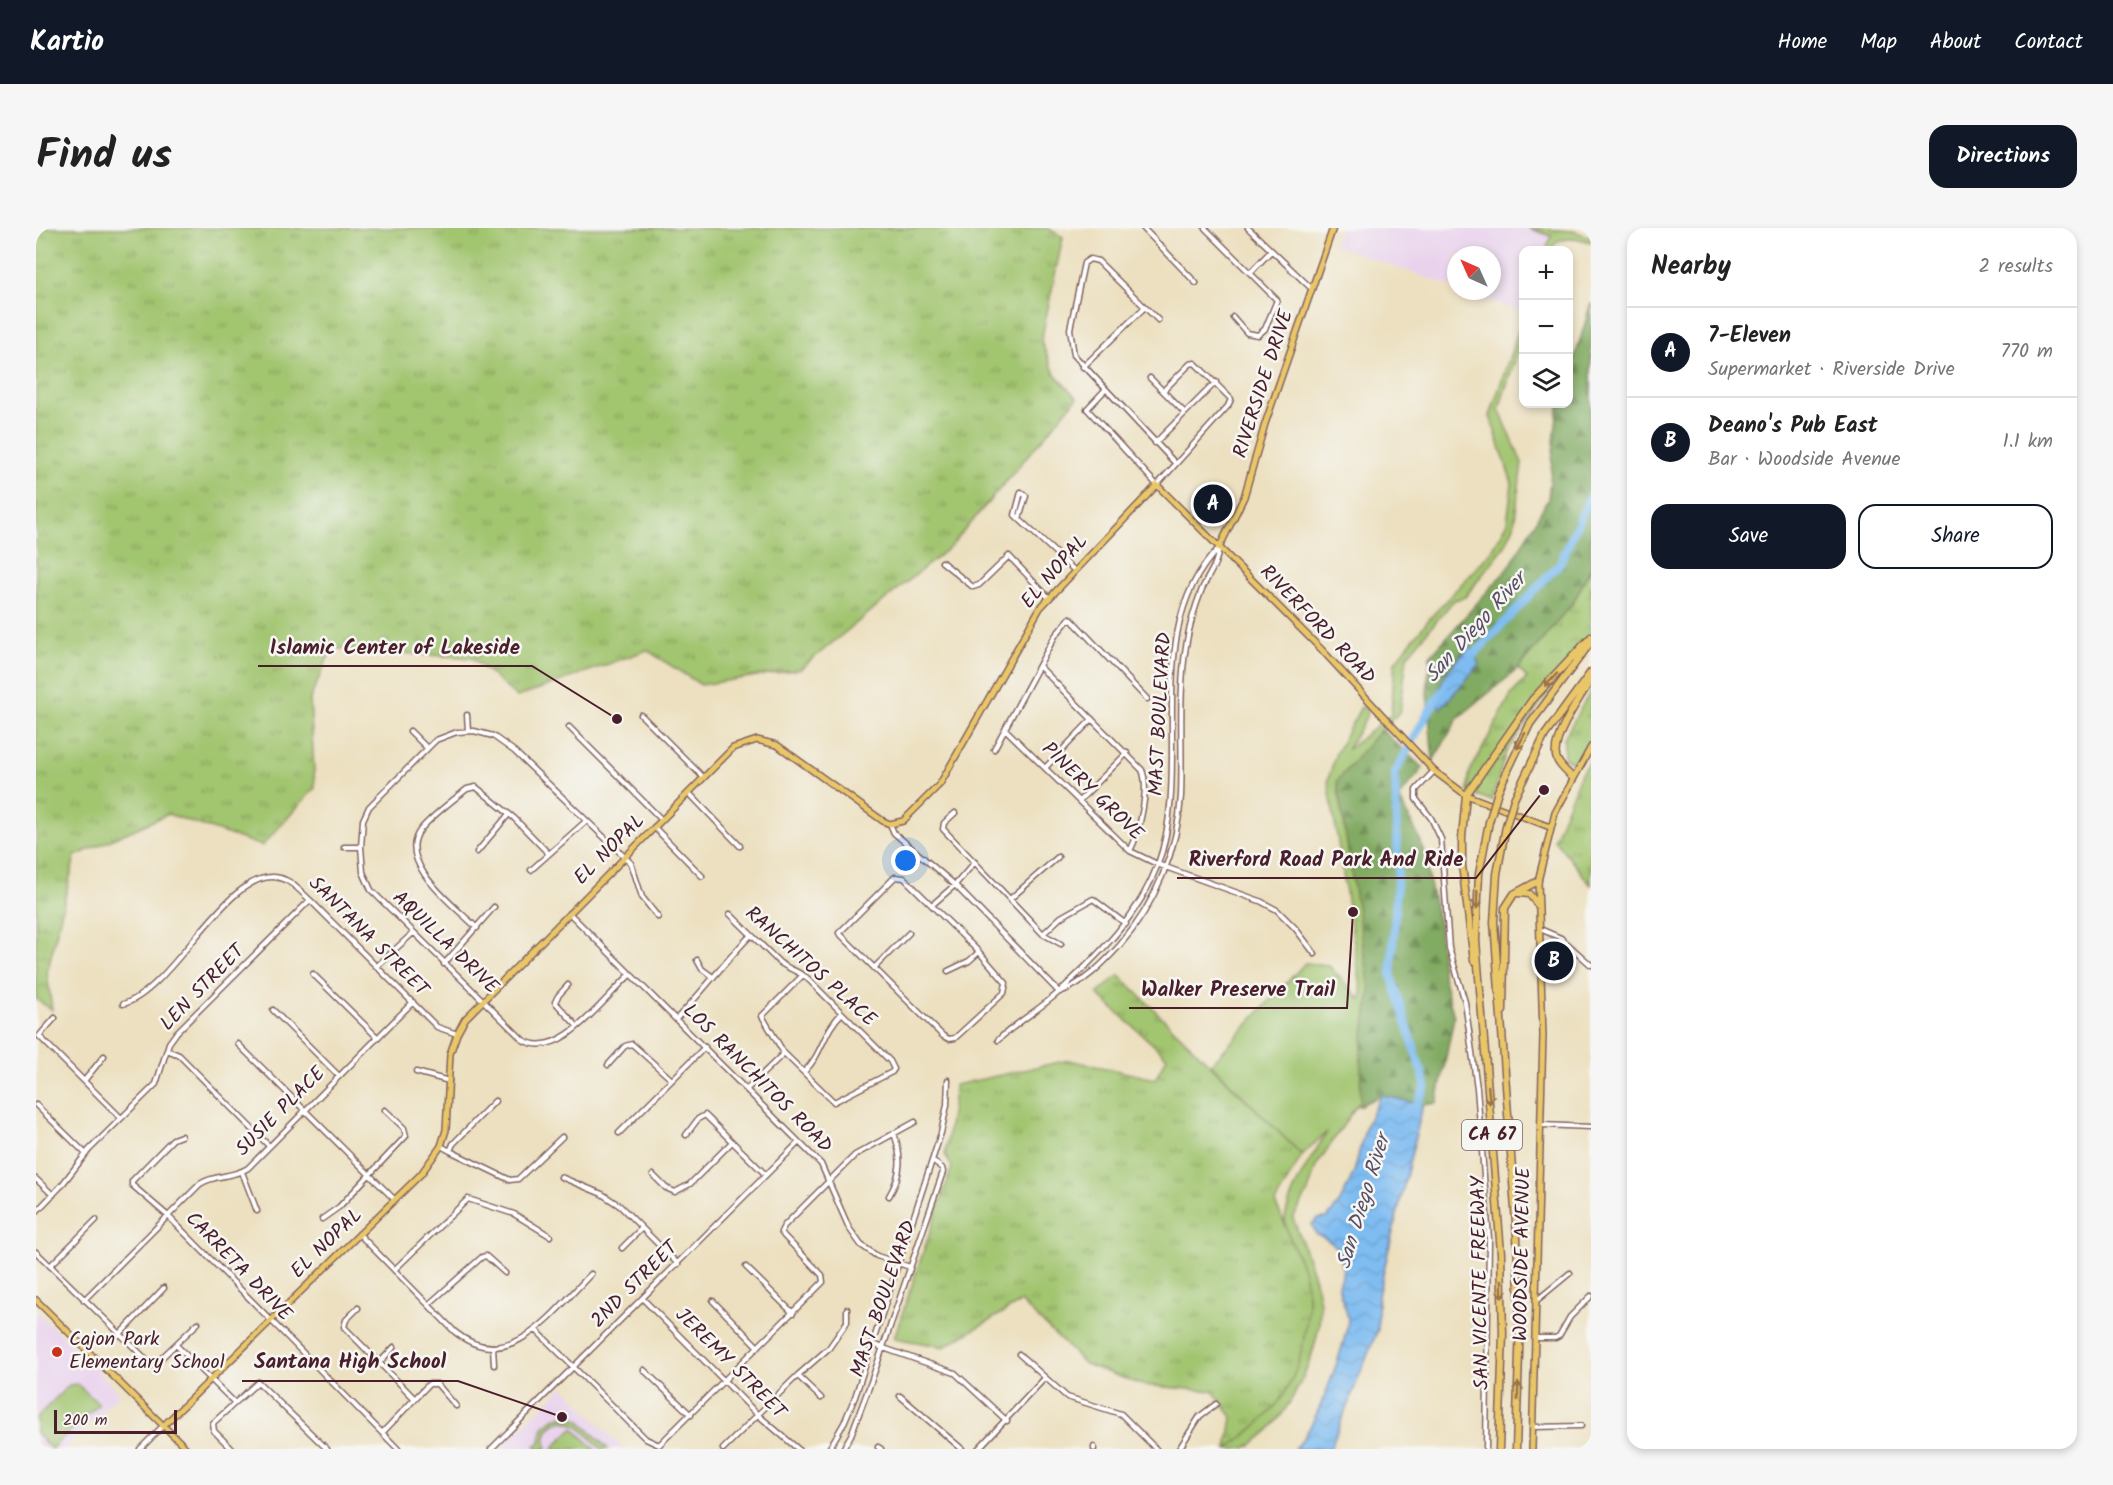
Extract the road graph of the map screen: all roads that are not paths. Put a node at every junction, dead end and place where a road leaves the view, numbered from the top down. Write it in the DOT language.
graph roads {
  1 [pos="1143,228"];
  2 [pos="1205,228"];
  3 [pos="1248,228"];
  4 [pos="1333,228"];
  5 [pos="1271,251"];
  6 [pos="1250,273"];
  7 [pos="1196,283"];
  8 [pos="1312,289"];
  9 [pos="1145,307"];
  10 [pos="1233,317"];
  11 [pos="1158,320"];
  12 [pos="1083,367"];
  13 [pos="1150,378"];
  14 [pos="1216,381"];
  15 [pos="1106,390"];
  16 [pos="1163,391"];
  17 [pos="1185,413"];
  18 [pos="1155,443"];
  19 [pos="1175,463"];
  20 [pos="1157,485"];
  21 [pos="1018,519"];
  22 [pos="1219,548"];
  23 [pos="942,562"];
  24 [pos="1074,570"];
  25 [pos="1049,598"];
  26 [pos="1591,637"];
  27 [pos="1591,642"];
  28 [pos="1039,666"];
  29 [pos="1591,672"];
  30 [pos="1591,680"];
  31 [pos="1173,686"];
  32 [pos="1182,686"];
  33 [pos="1147,699"];
  34 [pos="467,715"];
  35 [pos="641,715"];
  36 [pos="1092,719"];
  37 [pos="569,727"];
  38 [pos="1005,729"];
  39 [pos="410,731"];
  40 [pos="468,731"];
  41 [pos="1591,747"];
  42 [pos="427,748"];
  43 [pos="994,749"];
  44 [pos="1127,753"];
  45 [pos="1045,768"];
  46 [pos="1434,771"];
  47 [pos="703,777"];
  48 [pos="1572,778"];
  49 [pos="688,792"];
  50 [pos="1466,795"];
  51 [pos="1079,801"];
  52 [pos="955,813"];
  53 [pos="509,814"];
  54 [pos="661,819"];
  55 [pos="586,821"];
  56 [pos="890,824"];
  57 [pos="654,827"];
  58 [pos="1550,828"];
  59 [pos="740,846"];
  60 [pos="344,847"];
  61 [pos="361,847"];
  62 [pos="1130,851"];
  63 [pos="477,852"];
  64 [pos="549,854"];
  65 [pos="624,857"];
  66 [pos="1058,857"];
  67 [pos="975,862"];
  68 [pos="1157,864"];
  69 [pos="1165,867"];
  70 [pos="531,870"];
  71 [pos="702,876"];
  72 [pos="1538,881"];
  73 [pos="955,885"];
  74 [pos="1514,894"];
  75 [pos="1010,899"];
  76 [pos="310,900"];
  77 [pos="932,905"];
  78 [pos="1538,905"];
  79 [pos="494,907"];
  80 [pos="568,912"];
  81 [pos="730,914"];
  82 [pos="658,917"];
  83 [pos="1125,924"];
  84 [pos="477,928"];
  85 [pos="1539,928"];
  86 [pos="413,933"];
  87 [pos="909,933"];
  88 [pos="1043,934"];
  89 [pos="751,935"];
  90 [pos="1061,944"];
  91 [pos="979,952"];
  92 [pos="1316,954"];
  93 [pos="697,960"];
  94 [pos="444,964"];
  95 [pos="1591,964"];
  96 [pos="377,966"];
  97 [pos="874,968"];
  98 [pos="948,971"];
  99 [pos="313,974"];
  100 [pos="631,974"];
  101 [pos="803,975"];
  102 [pos="713,977"];
  103 [pos="568,985"];
  104 [pos="1479,990"];
  105 [pos="1059,992"];
  106 [pos="481,1000"];
  107 [pos="413,1002"];
  108 [pos="123,1004"];
  109 [pos="273,1010"];
  110 [pos="842,1013"];
  111 [pos="55,1018"];
  112 [pos="676,1019"];
  113 [pos="577,1026"];
  114 [pos="456,1034"];
  115 [pos="377,1037"];
  116 [pos="1502,1038"];
  117 [pos="998,1040"];
  118 [pos="238,1044"];
  119 [pos="705,1047"];
  120 [pos="167,1050"];
  121 [pos="784,1053"];
  122 [pos="104,1056"];
  123 [pos="608,1065"];
  124 [pos="416,1072"];
  125 [pos="804,1072"];
  126 [pos="339,1076"];
  127 [pos="672,1080"];
  128 [pos="948,1080"];
  129 [pos="84,1081"];
  130 [pos="450,1081"];
  131 [pos="747,1089"];
  132 [pos="495,1101"];
  133 [pos="36,1105"];
  134 [pos="305,1110"];
  135 [pos="385,1110"];
  136 [pos="121,1119"];
  137 [pos="915,1122"];
  138 [pos="1541,1125"];
  139 [pos="1591,1127"];
  140 [pos="619,1133"];
  141 [pos="894,1133"];
  142 [pos="686,1135"];
  143 [pos="182,1136"];
  144 [pos="562,1137"];
  145 [pos="732,1142"];
  146 [pos="799,1142"];
  147 [pos="269,1146"];
  148 [pos="441,1146"];
  149 [pos="450,1151"];
  150 [pos="86,1154"];
  151 [pos="932,1161"];
  152 [pos="242,1172"];
  153 [pos="653,1175"];
  154 [pos="766,1175"];
  155 [pos="370,1176"];
  156 [pos="561,1178"];
  157 [pos="36,1179"];
  158 [pos="830,1181"];
  159 [pos="53,1195"];
  160 [pos="889,1196"];
  161 [pos="394,1199"];
  162 [pos="257,1211"];
  163 [pos="36,1212"];
  164 [pos="168,1216"];
  165 [pos="322,1219"];
  166 [pos="96,1220"];
  167 [pos="642,1228"];
  168 [pos="359,1234"];
  169 [pos="550,1236"];
  170 [pos="622,1248"];
  171 [pos="36,1252"];
  172 [pos="899,1263"];
  173 [pos="678,1264"];
  174 [pos="50,1266"];
  175 [pos="746,1267"];
  176 [pos="910,1267"];
  177 [pos="394,1270"];
  178 [pos="505,1273"];
  179 [pos="1570,1273"];
  180 [pos="591,1274"];
  181 [pos="164,1288"];
  182 [pos="1591,1296"];
  183 [pos="643,1299"];
  184 [pos="36,1300"];
  185 [pos="84,1300"];
  186 [pos="713,1301"];
  187 [pos="1536,1301"];
  188 [pos="429,1304"];
  189 [pos="358,1308"];
  190 [pos="848,1309"];
  191 [pos="793,1313"];
  192 [pos="270,1321"];
  193 [pos="198,1323"];
  194 [pos="536,1329"];
  195 [pos="119,1335"];
  196 [pos="1536,1338"];
  197 [pos="872,1344"];
  198 [pos="177,1346"];
  199 [pos="394,1347"];
  200 [pos="493,1347"];
  201 [pos="758,1347"];
  202 [pos="882,1347"];
  203 [pos="1019,1354"];
  204 [pos="379,1363"];
  205 [pos="494,1365"];
  206 [pos="574,1366"];
  207 [pos="644,1370"];
  208 [pos="798,1375"];
  209 [pos="1045,1378"];
  210 [pos="211,1379"];
  211 [pos="725,1382"];
  212 [pos="900,1396"];
  213 [pos="821,1398"];
  214 [pos="415,1399"];
  215 [pos="235,1403"];
  216 [pos="1216,1404"];
  217 [pos="456,1406"];
  218 [pos="691,1415"];
  219 [pos="758,1415"];
  220 [pos="1007,1420"];
  221 [pos="163,1426"];
  222 [pos="1581,1426"];
  223 [pos="1534,1427"];
  224 [pos="382,1433"];
  225 [pos="140,1449"];
  226 [pos="187,1449"];
  227 [pos="232,1449"];
  228 [pos="327,1449"];
  229 [pos="398,1449"];
  230 [pos="491,1449"];
  231 [pos="723,1449"];
  232 [pos="798,1449"];
  233 [pos="829,1449"];
  234 [pos="843,1449"];
  235 [pos="962,1449"];
  236 [pos="978,1449"];
  237 [pos="1156,1449"];
  238 [pos="1179,1449"];
  239 [pos="1486,1449"];
  240 [pos="1499,1449"];
  241 [pos="1516,1449"];
  242 [pos="1532,1449"];
  1 -- 7 [label="street"];
  2 -- 6 [label="street"];
  3 -- 5 [label="street"];
  4 -- 8 [label="main road, RIVERSIDE DRIVE"];
  5 -- 6 [label="street"];
  5 -- 8 [label="street"];
  6 -- 10 [label="street"];
  8 -- 22 [label="main road, RIVERSIDE DRIVE"];
  9 -- 11 [label="street"];
  9 -- 12 [label="street"];
  9 -- 12 [label="street"];
  12 -- 15 [label="street"];
  13 -- 16 [label="street"];
  14 -- 16 [label="street"];
  14 -- 17 [label="street"];
  14 -- 19 [label="street"];
  15 -- 18 [label="street"];
  15 -- 20 [label="street, RIVERFORD ROAD"];
  16 -- 17 [label="street"];
  17 -- 18 [label="street"];
  18 -- 19 [label="street"];
  19 -- 20 [label="street"];
  20 -- 22 [label="main road, RIVERFORD ROAD"];
  20 -- 24 [label="main road, EL NOPAL"];
  21 -- 21 [label="street"];
  21 -- 24 [label="street"];
  22 -- 31 [label="street, MAST BOULEVARD"];
  22 -- 32 [label="street, MAST BOULEVARD"];
  22 -- 46 [label="main road, RIVERFORD ROAD"];
  23 -- 25 [label="street"];
  24 -- 25 [label="main road, EL NOPAL"];
  25 -- 56 [label="main road, EL NOPAL"];
  26 -- 50 [label="highway, one-way"];
  27 -- 104 [label="highway, SAN VICENTE FREEWAY / CA 67, one-way, bridge"];
  28 -- 33 [label="street"];
  28 -- 36 [label="street"];
  28 -- 38 [label="street"];
  29 -- 116 [label="highway, SAN VICENTE FREEWAY / CA 67, bridge"];
  30 -- 48 [label="highway"];
  31 -- 32 [label="street"];
  31 -- 68 [label="street, MAST BOULEVARD"];
  32 -- 69 [label="street, MAST BOULEVARD"];
  34 -- 40 [label="street"];
  35 -- 47 [label="street"];
  36 -- 44 [label="street"];
  36 -- 45 [label="street"];
  37 -- 54 [label="street"];
  38 -- 43 [label="street"];
  38 -- 45 [label="street, PINERY GROVE"];
  39 -- 42 [label="street"];
  40 -- 42 [label="street, AQUILLA DRIVE"];
  40 -- 55 [label="street"];
  41 -- 48 [label="main road, WOODSIDE AVENUE"];
  42 -- 61 [label="street, AQUILLA DRIVE"];
  44 -- 51 [label="street"];
  44 -- 62 [label="street"];
  45 -- 51 [label="street, PINERY GROVE"];
  46 -- 50 [label="main road, RIVERFORD ROAD"];
  46 -- 239 [label="street"];
  47 -- 49 [label="main road, EL NOPAL"];
  47 -- 56 [label="main road, EL NOPAL"];
  48 -- 58 [label="main road, WOODSIDE AVENUE"];
  49 -- 54 [label="main road, EL NOPAL"];
  49 -- 59 [label="street"];
  50 -- 58 [label="main road, RIVERFORD ROAD"];
  50 -- 104 [label="highway"];
  51 -- 62 [label="street, PINERY GROVE"];
  52 -- 67 [label="street"];
  53 -- 63 [label="street"];
  53 -- 64 [label="street"];
  53 -- 84 [label="street"];
  54 -- 57 [label="main road, EL NOPAL"];
  55 -- 64 [label="street"];
  55 -- 65 [label="street"];
  56 -- 73 [label="street"];
  57 -- 65 [label="main road, EL NOPAL"];
  57 -- 71 [label="street"];
  58 -- 72 [label="main road, WOODSIDE AVENUE"];
  60 -- 61 [label="street"];
  61 -- 86 [label="street, AQUILLA DRIVE"];
  62 -- 68 [label="street, PINERY GROVE"];
  64 -- 70 [label="street"];
  65 -- 80 [label="main road, EL NOPAL"];
  65 -- 82 [label="street"];
  66 -- 75 [label="street"];
  67 -- 73 [label="street"];
  67 -- 75 [label="street"];
  68 -- 69 [label="street, PINERY GROVE"];
  68 -- 83 [label="street, MAST BOULEVARD"];
  69 -- 92 [label="street, PINERY GROVE"];
  69 -- 105 [label="street, MAST BOULEVARD"];
  72 -- 74 [label="highway"];
  72 -- 78 [label="main road, WOODSIDE AVENUE"];
  73 -- 77 [label="street"];
  73 -- 105 [label="street"];
  74 -- 78 [label="highway"];
  74 -- 116 [label="highway"];
  75 -- 88 [label="street"];
  76 -- 96 [label="street, SANTANA STREET"];
  76 -- 108 [label="street, SANTANA STREET"];
  76 -- 120 [label="street, LEN STREET"];
  77 -- 91 [label="street"];
  77 -- 97 [label="street"];
  78 -- 85 [label="main road, WOODSIDE AVENUE"];
  79 -- 84 [label="street"];
  80 -- 100 [label="street, LOS RANCHITOS ROAD"];
  80 -- 106 [label="main road, EL NOPAL"];
  81 -- 89 [label="street, RANCHITOS PLACE"];
  83 -- 88 [label="street"];
  83 -- 105 [label="street, MAST BOULEVARD"];
  84 -- 94 [label="street"];
  85 -- 95 [label="street"];
  85 -- 138 [label="main road, WOODSIDE AVENUE"];
  86 -- 94 [label="street, AQUILLA DRIVE"];
  86 -- 96 [label="street"];
  87 -- 97 [label="street"];
  88 -- 90 [label="street"];
  89 -- 101 [label="street, RANCHITOS PLACE"];
  89 -- 102 [label="street"];
  91 -- 97 [label="street"];
  91 -- 98 [label="street"];
  93 -- 102 [label="street"];
  94 -- 106 [label="street, AQUILLA DRIVE"];
  96 -- 107 [label="street, SANTANA STREET"];
  99 -- 115 [label="street"];
  100 -- 112 [label="street, LOS RANCHITOS ROAD"];
  100 -- 113 [label="street, AQUILLA DRIVE"];
  101 -- 110 [label="street, RANCHITOS PLACE"];
  101 -- 121 [label="street"];
  102 -- 112 [label="street"];
  103 -- 113 [label="street"];
  104 -- 240 [label="highway, SAN VICENTE FREEWAY / CA 67, one-way"];
  105 -- 117 [label="street"];
  106 -- 113 [label="street, AQUILLA DRIVE"];
  106 -- 114 [label="main road, EL NOPAL"];
  107 -- 114 [label="street, SANTANA STREET"];
  107 -- 115 [label="street, SUSIE PLACE"];
  109 -- 126 [label="street"];
  110 -- 125 [label="street"];
  110 -- 125 [label="street, RANCHITOS PLACE"];
  111 -- 129 [label="street"];
  112 -- 119 [label="street, LOS RANCHITOS ROAD"];
  114 -- 130 [label="main road, EL NOPAL"];
  115 -- 126 [label="street, SUSIE PLACE"];
  241 -- 116 [label="highway, SAN VICENTE FREEWAY / CA 67, one-way"];
  118 -- 134 [label="street"];
  119 -- 127 [label="street"];
  119 -- 131 [label="street, LOS RANCHITOS ROAD"];
  120 -- 136 [label="street, LEN STREET"];
  120 -- 147 [label="street"];
  121 -- 125 [label="street"];
  121 -- 131 [label="street"];
  122 -- 129 [label="street"];
  123 -- 127 [label="street"];
  124 -- 130 [label="street"];
  126 -- 134 [label="street, SUSIE PLACE"];
  127 -- 140 [label="street"];
  128 -- 151 [label="street, MAST BOULEVARD"];
  129 -- 136 [label="street"];
  130 -- 148 [label="main road, EL NOPAL"];
  131 -- 146 [label="street, LOS RANCHITOS ROAD"];
  132 -- 149 [label="street"];
  133 -- 150 [label="street"];
  134 -- 147 [label="street, SUSIE PLACE"];
  134 -- 155 [label="street"];
  135 -- 155 [label="street"];
  136 -- 150 [label="street, LEN STREET"];
  137 -- 141 [label="street"];
  138 -- 139 [label="street"];
  138 -- 187 [label="main road, WOODSIDE AVENUE"];
  141 -- 158 [label="street"];
  141 -- 160 [label="street"];
  142 -- 145 [label="street"];
  143 -- 164 [label="street, CARRETA DRIVE"];
  144 -- 149 [label="street"];
  145 -- 153 [label="street"];
  145 -- 154 [label="street"];
  146 -- 154 [label="street, 2ND STREET"];
  146 -- 158 [label="street, LOS RANCHITOS ROAD"];
  147 -- 152 [label="street, SUSIE PLACE"];
  148 -- 149 [label="street"];
  148 -- 161 [label="main road, EL NOPAL"];
  150 -- 159 [label="street, LEN STREET"];
  151 -- 172 [label="street, MAST BOULEVARD"];
  151 -- 176 [label="street, MAST BOULEVARD"];
  152 -- 162 [label="street"];
  152 -- 164 [label="street, SUSIE PLACE"];
  154 -- 173 [label="street, 2ND STREET"];
  155 -- 161 [label="street"];
  155 -- 165 [label="street"];
  156 -- 167 [label="street"];
  157 -- 159 [label="street"];
  158 -- 172 [label="street, LOS RANCHITOS ROAD"];
  158 -- 191 [label="street"];
  159 -- 163 [label="street, LEN STREET"];
  161 -- 168 [label="main road, EL NOPAL"];
  164 -- 185 [label="street, SUSIE PLACE"];
  164 -- 192 [label="street, CARRETA DRIVE"];
  166 -- 174 [label="street"];
  167 -- 170 [label="street"];
  167 -- 173 [label="street"];
  168 -- 177 [label="street"];
  168 -- 192 [label="main road, EL NOPAL"];
  169 -- 177 [label="street"];
  171 -- 174 [label="street"];
  172 -- 176 [label="street, LOS RANCHITOS ROAD"];
  172 -- 197 [label="street, MAST BOULEVARD"];
  173 -- 183 [label="street, 2ND STREET"];
  174 -- 185 [label="street"];
  175 -- 191 [label="street"];
  176 -- 202 [label="street, MAST BOULEVARD"];
  177 -- 188 [label="street"];
  178 -- 188 [label="street"];
  179 -- 187 [label="street"];
  180 -- 194 [label="street"];
  181 -- 195 [label="street"];
  182 -- 196 [label="street"];
  183 -- 206 [label="street, 2ND STREET"];
  183 -- 211 [label="street, JEREMY STREET"];
  184 -- 221 [label="main road"];
  185 -- 195 [label="street"];
  186 -- 201 [label="street"];
  187 -- 196 [label="main road, WOODSIDE AVENUE"];
  188 -- 200 [label="street"];
  189 -- 204 [label="street"];
  190 -- 208 [label="street"];
  191 -- 201 [label="street"];
  192 -- 210 [label="main road, EL NOPAL"];
  192 -- 224 [label="street, CARRETA DRIVE"];
  193 -- 198 [label="street"];
  194 -- 200 [label="street"];
  194 -- 206 [label="street"];
  195 -- 198 [label="street"];
  196 -- 223 [label="main road, WOODSIDE AVENUE"];
  197 -- 202 [label="street"];
  197 -- 233 [label="street, MAST BOULEVARD"];
  198 -- 210 [label="street"];
  199 -- 204 [label="street"];
  200 -- 205 [label="street"];
  201 -- 211 [label="street"];
  202 -- 220 [label="street"];
  202 -- 234 [label="street, MAST BOULEVARD"];
  203 -- 209 [label="street"];
  204 -- 214 [label="street"];
  206 -- 218 [label="street"];
  206 -- 230 [label="street, 2ND STREET"];
  207 -- 218 [label="street"];
  208 -- 213 [label="street"];
  208 -- 219 [label="street"];
  209 -- 220 [label="street"];
  209 -- 237 [label="street"];
  210 -- 215 [label="street"];
  210 -- 221 [label="main road, EL NOPAL"];
  211 -- 218 [label="street"];
  211 -- 219 [label="street, JEREMY STREET"];
  212 -- 235 [label="street"];
  214 -- 217 [label="street"];
  214 -- 224 [label="street"];
  215 -- 227 [label="street"];
  215 -- 228 [label="street"];
  216 -- 238 [label="street"];
  219 -- 231 [label="street"];
  219 -- 232 [label="street, JEREMY STREET"];
  220 -- 236 [label="street"];
  221 -- 225 [label="street, EL NOPAL"];
  221 -- 226 [label="main road"];
  222 -- 223 [label="street"];
  223 -- 242 [label="main road, WOODSIDE AVENUE"];
  224 -- 229 [label="street, CARRETA DRIVE"];
}
